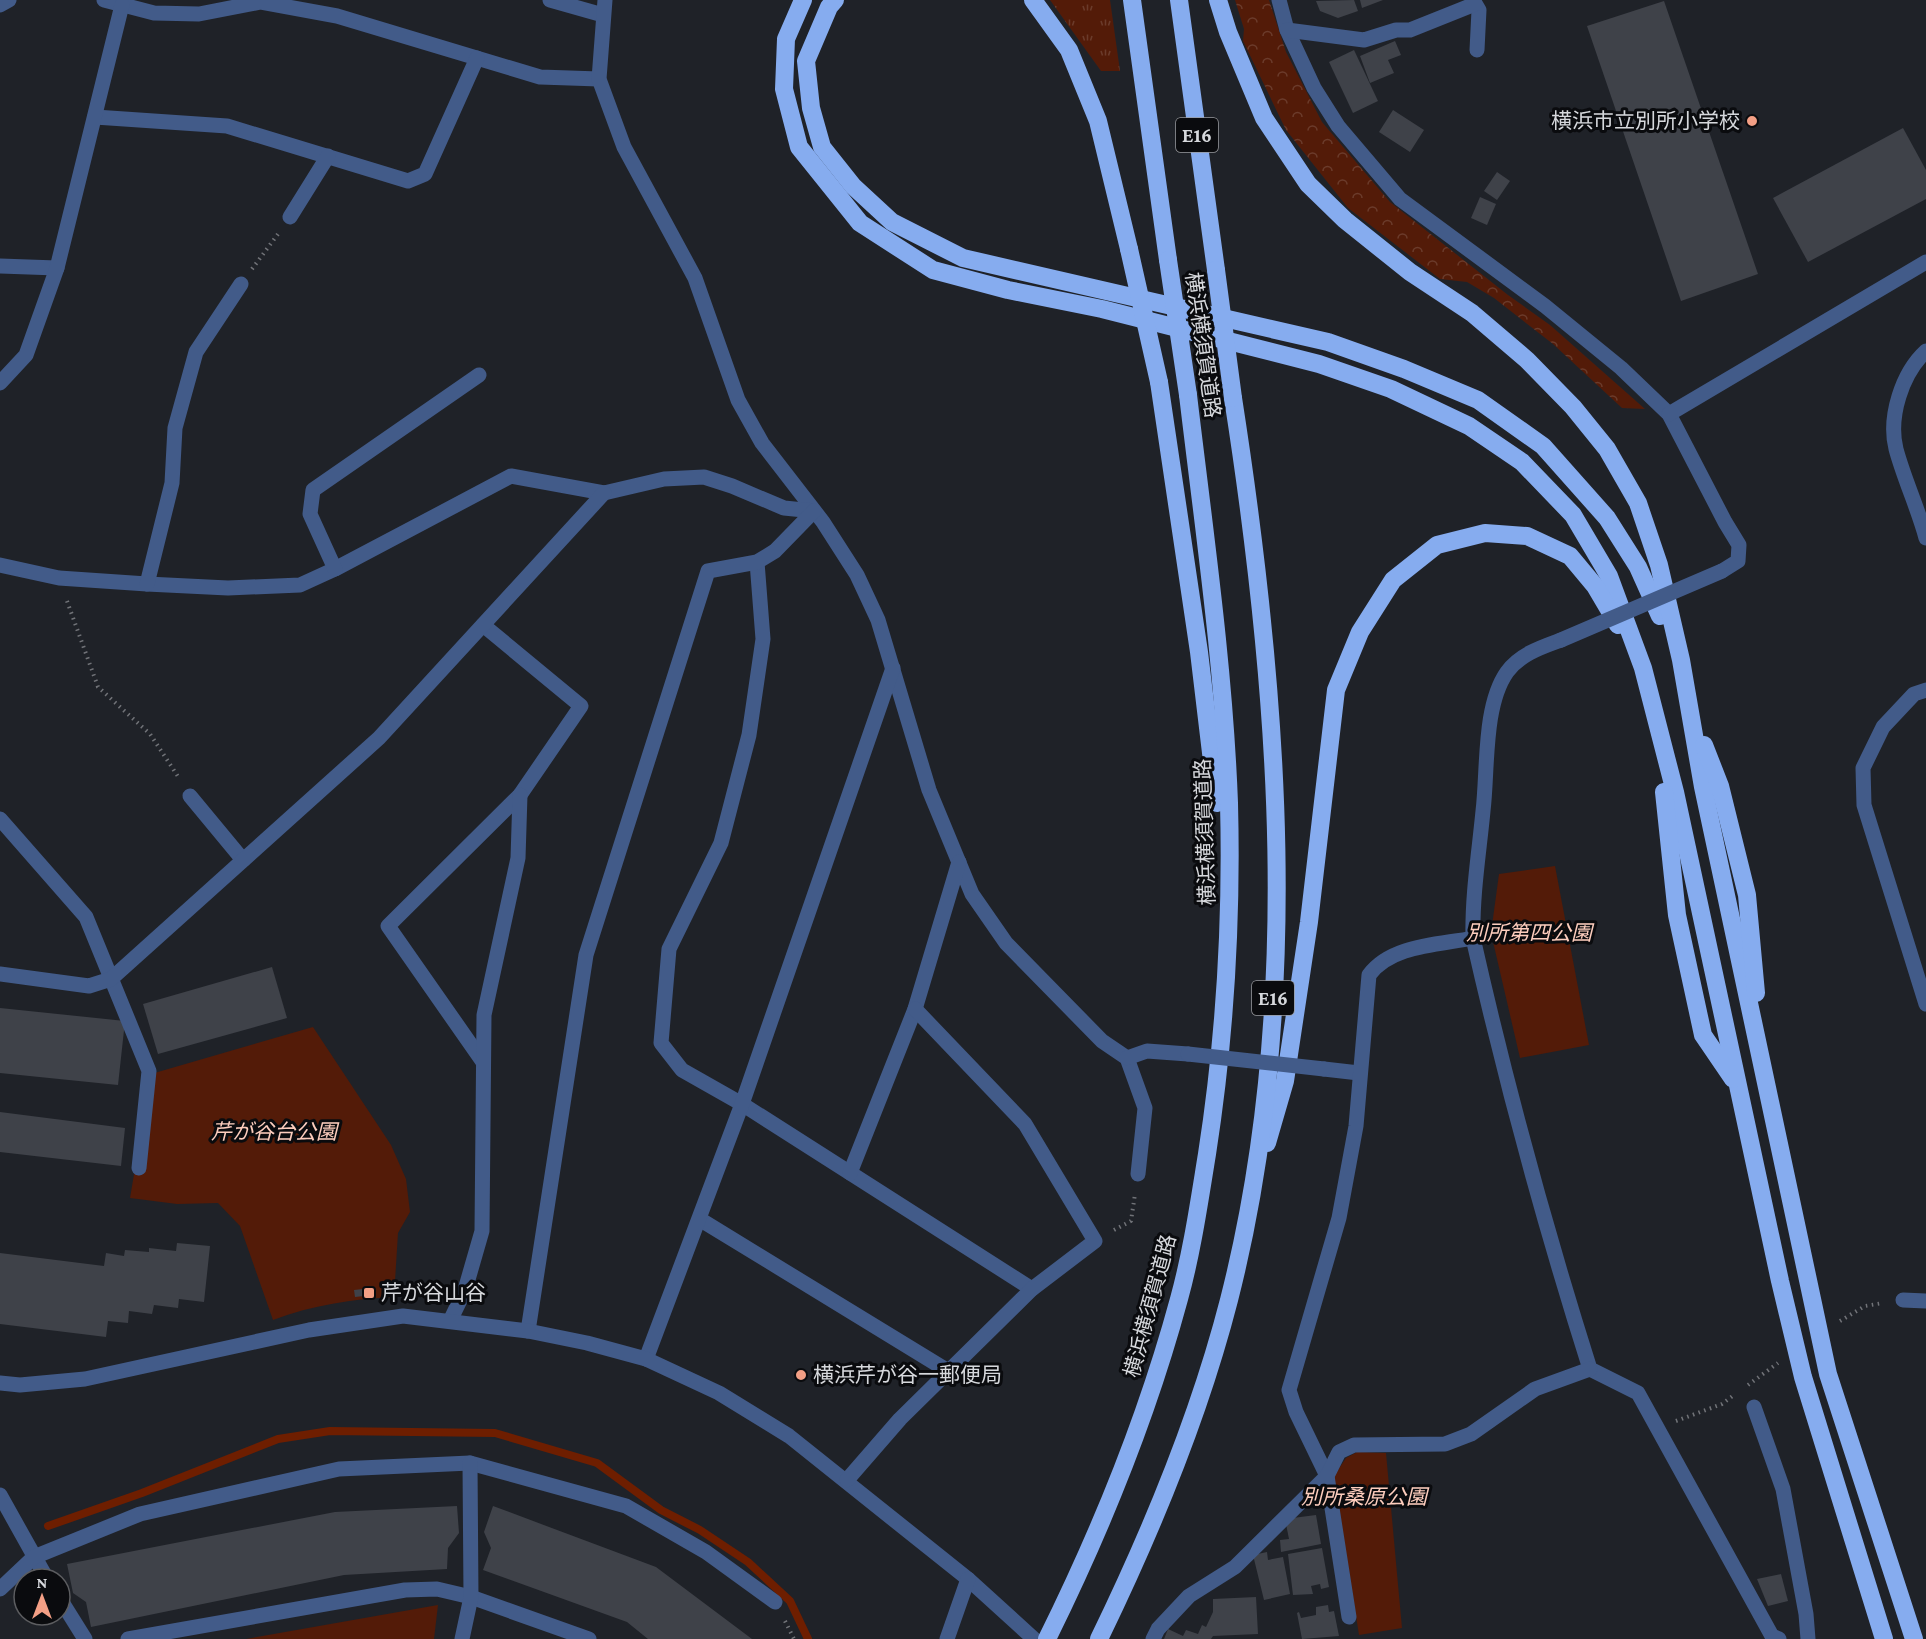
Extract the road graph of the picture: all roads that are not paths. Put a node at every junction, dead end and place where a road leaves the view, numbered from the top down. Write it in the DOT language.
graph roads {
  1 [pos="9,0"];
  2 [pos="104,0"];
  3 [pos="550,0"];
  4 [pos="803,0"];
  5 [pos="835,0"];
  6 [pos="1033,0"];
  7 [pos="1132,0"];
  8 [pos="1179,0"];
  9 [pos="1218,0"];
  10 [pos="1279,0"];
  11 [pos="1474,2"];
  12 [pos="0,5"];
  13 [pos="122,5"];
  14 [pos="604,8"];
  15 [pos="1287,30"];
  16 [pos="1477,50"];
  17 [pos="477,58"];
  18 [pos="599,80"];
  19 [pos="95,117"];
  20 [pos="328,156"];
  21 [pos="290,217"];
  22 [pos="1926,262"];
  23 [pos="0,266"];
  24 [pos="57,268"];
  25 [pos="241,284"];
  26 [pos="1926,351"];
  27 [pos="479,375"];
  28 [pos="0,383"];
  29 [pos="1669,414"];
  30 [pos="604,493"];
  31 [pos="814,512"];
  32 [pos="1926,538"];
  33 [pos="757,562"];
  34 [pos="0,565"];
  35 [pos="335,569"];
  36 [pos="147,584"];
  37 [pos="483,625"];
  38 [pos="1681,660"];
  39 [pos="893,668"];
  40 [pos="1644,668"];
  41 [pos="1926,690"];
  42 [pos="519,795"];
  43 [pos="190,796"];
  44 [pos="0,819"];
  45 [pos="243,860"];
  46 [pos="959,862"];
  47 [pos="1230,906"];
  48 [pos="1473,938"];
  49 [pos="0,975"];
  50 [pos="111,979"];
  51 [pos="1922,980"];
  52 [pos="1926,1004"];
  53 [pos="915,1009"];
  54 [pos="1127,1058"];
  55 [pos="483,1062"];
  56 [pos="1359,1073"];
  57 [pos="742,1104"];
  58 [pos="139,1168"];
  59 [pos="850,1173"];
  60 [pos="1138,1174"];
  61 [pos="1248,1212"];
  62 [pos="701,1220"];
  63 [pos="1032,1289"];
  64 [pos="1903,1300"];
  65 [pos="1926,1301"];
  66 [pos="450,1321"];
  67 [pos="528,1331"];
  68 [pos="646,1359"];
  69 [pos="1590,1369"];
  70 [pos="948,1371"];
  71 [pos="0,1383"];
  72 [pos="1754,1407"];
  73 [pos="470,1463"];
  74 [pos="1327,1476"];
  75 [pos="847,1480"];
  76 [pos="0,1495"];
  77 [pos="34,1557"];
  78 [pos="40,1567"];
  79 [pos="969,1579"];
  80 [pos="0,1589"];
  81 [pos="471,1597"];
  82 [pos="775,1602"];
  83 [pos="1349,1617"];
  84 [pos="72,1618"];
  85 [pos="85,1639"];
  86 [pos="128,1639"];
  87 [pos="462,1639"];
  88 [pos="589,1639"];
  89 [pos="947,1639"];
  90 [pos="1034,1639"];
  91 [pos="1047,1639"];
  92 [pos="1099,1639"];
  93 [pos="1153,1639"];
  94 [pos="1779,1639"];
  95 [pos="1808,1639"];
  96 [pos="1884,1639"];
  97 [pos="1914,1639"];
  1 -- 12 [label="street"];
  2 -- 13 [label="street"];
  3 -- 14 [label="street"];
  4 -- 40 [label="highway"];
  5 -- 38 [label="highway"];
  6 -- 47 [label="highway, bridge"];
  7 -- 47 [label="highway, 横浜横須賀道路 / E16, bridge"];
  8 -- 61 [label="highway, 横浜横須賀道路 / E16, bridge"];
  9 -- 38 [label="highway"];
  10 -- 15 [label="street"];
  11 -- 15 [label="street"];
  11 -- 16 [label="street"];
  13 -- 17 [label="street"];
  13 -- 19 [label="street"];
  14 -- 18 [label="street"];
  15 -- 29 [label="street"];
  17 -- 18 [label="street"];
  17 -- 20 [label="street"];
  18 -- 31 [label="street"];
  19 -- 20 [label="street"];
  19 -- 24 [label="street"];
  20 -- 21 [label="street"];
  22 -- 29 [label="street"];
  23 -- 24 [label="street"];
  24 -- 28 [label="street"];
  25 -- 36 [label="street"];
  26 -- 32 [label="street"];
  27 -- 35 [label="street"];
  29 -- 48 [label="street, bridge"];
  30 -- 31 [label="street"];
  30 -- 35 [label="street"];
  30 -- 37 [label="street"];
  31 -- 33 [label="street"];
  31 -- 39 [label="street"];
  33 -- 57 [label="street"];
  33 -- 67 [label="street"];
  34 -- 36 [label="street"];
  35 -- 36 [label="street"];
  37 -- 42 [label="street"];
  37 -- 45 [label="street"];
  38 -- 97 [label="highway"];
  39 -- 46 [label="street"];
  39 -- 57 [label="street"];
  40 -- 61 [label="highway"];
  40 -- 96 [label="highway"];
  41 -- 51 [label="street"];
  42 -- 55 [label="street"];
  42 -- 55 [label="street"];
  43 -- 45 [label="street"];
  44 -- 50 [label="street"];
  45 -- 50 [label="street"];
  46 -- 53 [label="street"];
  46 -- 54 [label="street"];
  47 -- 91 [label="highway, 横浜横須賀道路 / E16"];
  48 -- 56 [label="street"];
  48 -- 69 [label="street"];
  49 -- 50 [label="street"];
  50 -- 58 [label="street"];
  51 -- 52 [label="street"];
  53 -- 59 [label="street"];
  53 -- 63 [label="street"];
  54 -- 56 [label="street, bridge"];
  54 -- 60 [label="street"];
  55 -- 66 [label="street"];
  56 -- 74 [label="street"];
  57 -- 59 [label="street"];
  57 -- 62 [label="street"];
  59 -- 63 [label="street"];
  61 -- 92 [label="highway, 横浜横須賀道路 / E16"];
  62 -- 68 [label="street"];
  62 -- 70 [label="street"];
  63 -- 70 [label="street"];
  64 -- 65 [label="street"];
  66 -- 67 [label="street"];
  66 -- 71 [label="street"];
  67 -- 68 [label="street"];
  68 -- 75 [label="street"];
  69 -- 74 [label="street"];
  69 -- 94 [label="street"];
  70 -- 75 [label="street"];
  72 -- 95 [label="street"];
  73 -- 77 [label="street"];
  73 -- 81 [label="street"];
  73 -- 82 [label="street"];
  74 -- 83 [label="street"];
  74 -- 93 [label="street"];
  75 -- 79 [label="street"];
  76 -- 77 [label="street"];
  77 -- 78 [label="street"];
  77 -- 80 [label="street"];
  79 -- 89 [label="street"];
  79 -- 90 [label="street"];
  81 -- 86 [label="street"];
  81 -- 87 [label="street"];
  81 -- 88 [label="street"];
  84 -- 85 [label="street"];
}
